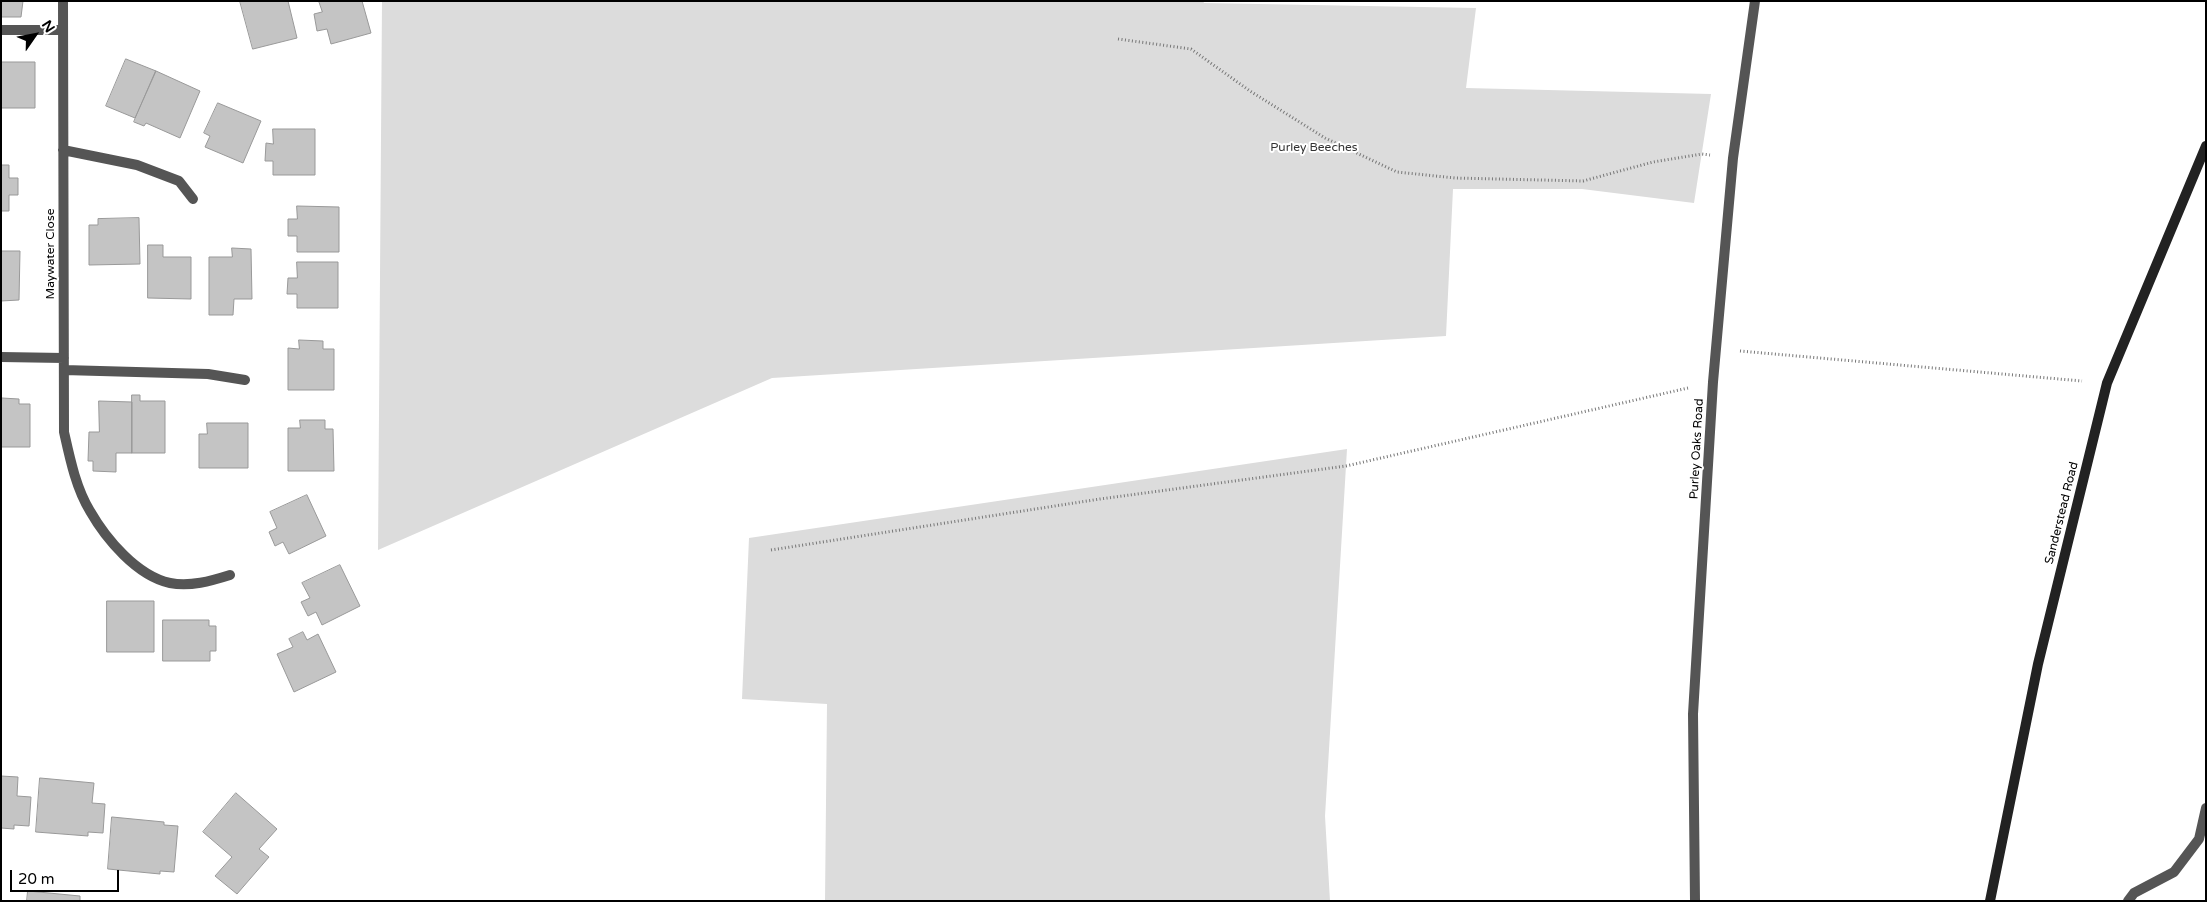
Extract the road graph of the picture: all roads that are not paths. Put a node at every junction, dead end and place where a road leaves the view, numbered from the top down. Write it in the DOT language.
graph roads {
  1 [pos="63,1"];
  2 [pos="1755,1"];
  3 [pos="1,30"];
  4 [pos="63,30"];
  5 [pos="2206,146"];
  6 [pos="63,150"];
  7 [pos="193,199"];
  8 [pos="1,358"];
  9 [pos="64,358"];
  10 [pos="64,370"];
  11 [pos="245,380"];
  12 [pos="230,575"];
  13 [pos="2206,808"];
  14 [pos="1695,901"];
  15 [pos="1990,901"];
  16 [pos="2128,901"];
  1 -- 4 [label="street, Maywater Close"];
  2 -- 14 [label="street, Purley Oaks Road"];
  3 -- 4 [label="street"];
  4 -- 6 [label="street, Maywater Close"];
  5 -- 15 [label="main road, Sanderstead Road"];
  6 -- 7 [label="street"];
  6 -- 9 [label="street, Maywater Close"];
  8 -- 9 [label="street"];
  9 -- 10 [label="street, Maywater Close"];
  10 -- 11 [label="street"];
  10 -- 12 [label="street, Maywater Close"];
  13 -- 16 [label="street"];
}
